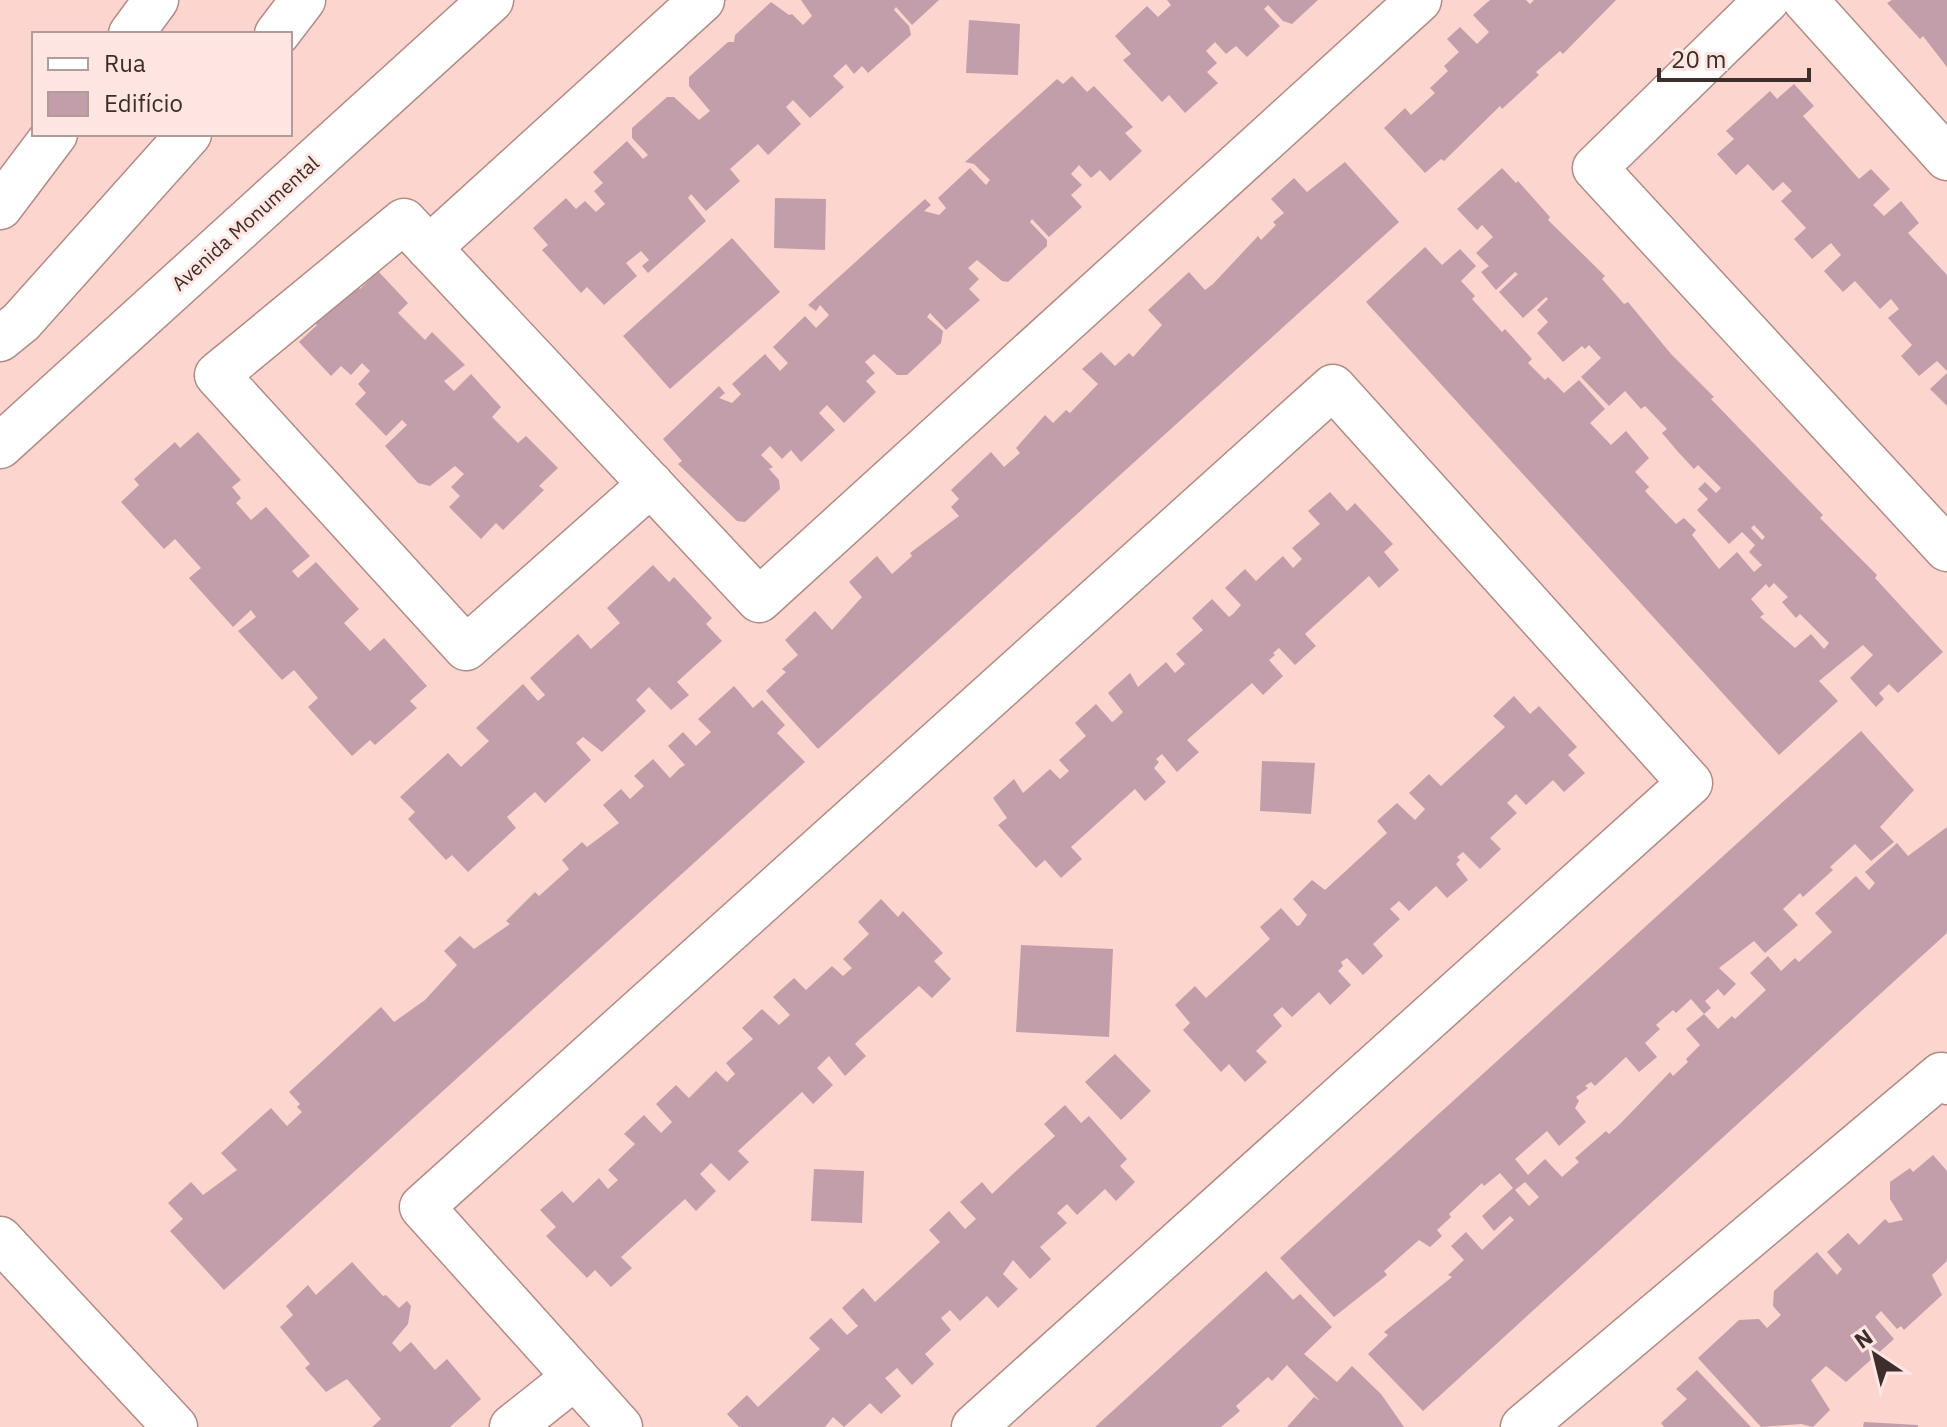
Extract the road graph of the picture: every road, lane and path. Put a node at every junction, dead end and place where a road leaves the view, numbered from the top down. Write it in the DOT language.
graph roads {
  1 [pos="156,0"];
  2 [pos="303,0"];
  3 [pos="491,0"];
  4 [pos="702,0"];
  5 [pos="1419,0"];
  6 [pos="1767,0"];
  7 [pos="1805,0"];
  8 [pos="132,32"];
  9 [pos="279,32"];
  10 [pos="53,136"];
  11 [pos="187,136"];
  12 [pos="1947,158"];
  13 [pos="0,207"];
  14 [pos="429,248"];
  15 [pos="0,339"];
  16 [pos="0,446"];
  17 [pos="651,484"];
  18 [pos="1947,549"];
  19 [pos="1947,1082"];
  20 [pos="0,1239"];
  21 [pos="575,1377"];
  22 [pos="175,1427"];
  23 [pos="512,1427"];
  24 [pos="620,1427"];
  25 [pos="974,1427"];
  26 [pos="1523,1427"];
  1 -- 8 [label="street"];
  2 -- 9 [label="street"];
  3 -- 16 [label="street, Avenida Monumental"];
  4 -- 14 [label="street"];
  5 -- 17 [label="street"];
  6 -- 18 [label="street"];
  7 -- 12 [label="street"];
  10 -- 13 [label="street"];
  11 -- 15 [label="street"];
  14 -- 17 [label="street"];
  14 -- 17 [label="street"];
  19 -- 26 [label="street"];
  20 -- 22 [label="street"];
  21 -- 23 [label="street"];
  21 -- 24 [label="street"];
  21 -- 25 [label="street"];
}
